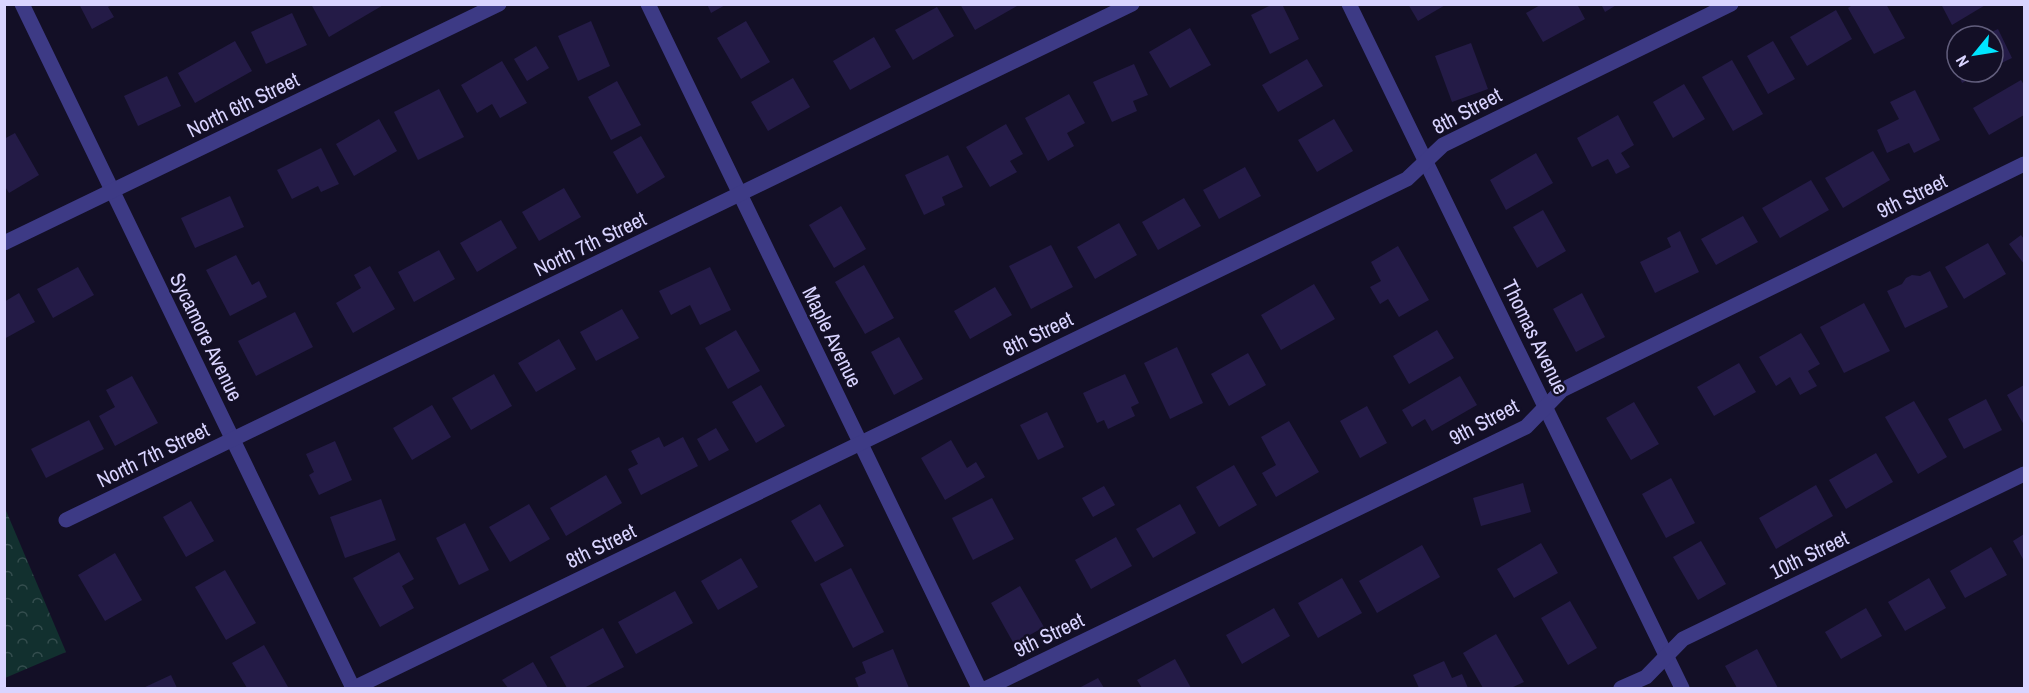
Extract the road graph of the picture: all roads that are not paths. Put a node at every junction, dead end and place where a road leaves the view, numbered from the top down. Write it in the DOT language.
graph roads {
  1 [pos="22,4"];
  2 [pos="499,4"];
  3 [pos="648,4"];
  4 [pos="1132,4"];
  5 [pos="1349,4"];
  6 [pos="1731,4"];
  7 [pos="1426,160"];
  8 [pos="2025,164"];
  9 [pos="112,191"];
  10 [pos="740,195"];
  11 [pos="4,243"];
  12 [pos="1546,408"];
  13 [pos="233,440"];
  14 [pos="860,444"];
  15 [pos="2025,474"];
  16 [pos="66,520"];
  17 [pos="1666,656"];
  18 [pos="353,688"];
  19 [pos="979,688"];
  20 [pos="987,688"];
  21 [pos="1621,688"];
  22 [pos="1682,688"];
  1 -- 9 [label="street, Sycamore Avenue"];
  2 -- 9 [label="street, North 6th Street"];
  3 -- 10 [label="street, Maple Avenue"];
  4 -- 10 [label="street, North 7th Street"];
  5 -- 7 [label="street, Thomas Avenue"];
  6 -- 7 [label="street, 8th Street"];
  7 -- 12 [label="street, Thomas Avenue"];
  7 -- 14 [label="street, 8th Street"];
  8 -- 12 [label="street, 9th Street"];
  9 -- 11 [label="street, North 6th Street"];
  9 -- 13 [label="street, Sycamore Avenue"];
  10 -- 13 [label="street, North 7th Street"];
  10 -- 14 [label="street, Maple Avenue"];
  12 -- 17 [label="street, Thomas Avenue"];
  12 -- 20 [label="street, 9th Street"];
  13 -- 16 [label="street, North 7th Street"];
  13 -- 18 [label="street, Sycamore Avenue"];
  14 -- 18 [label="street, 8th Street"];
  14 -- 19 [label="street, Maple Avenue"];
  15 -- 17 [label="street, 10th Street"];
  17 -- 21 [label="street, 10th Street"];
  17 -- 22 [label="street, Thomas Avenue"];
}
